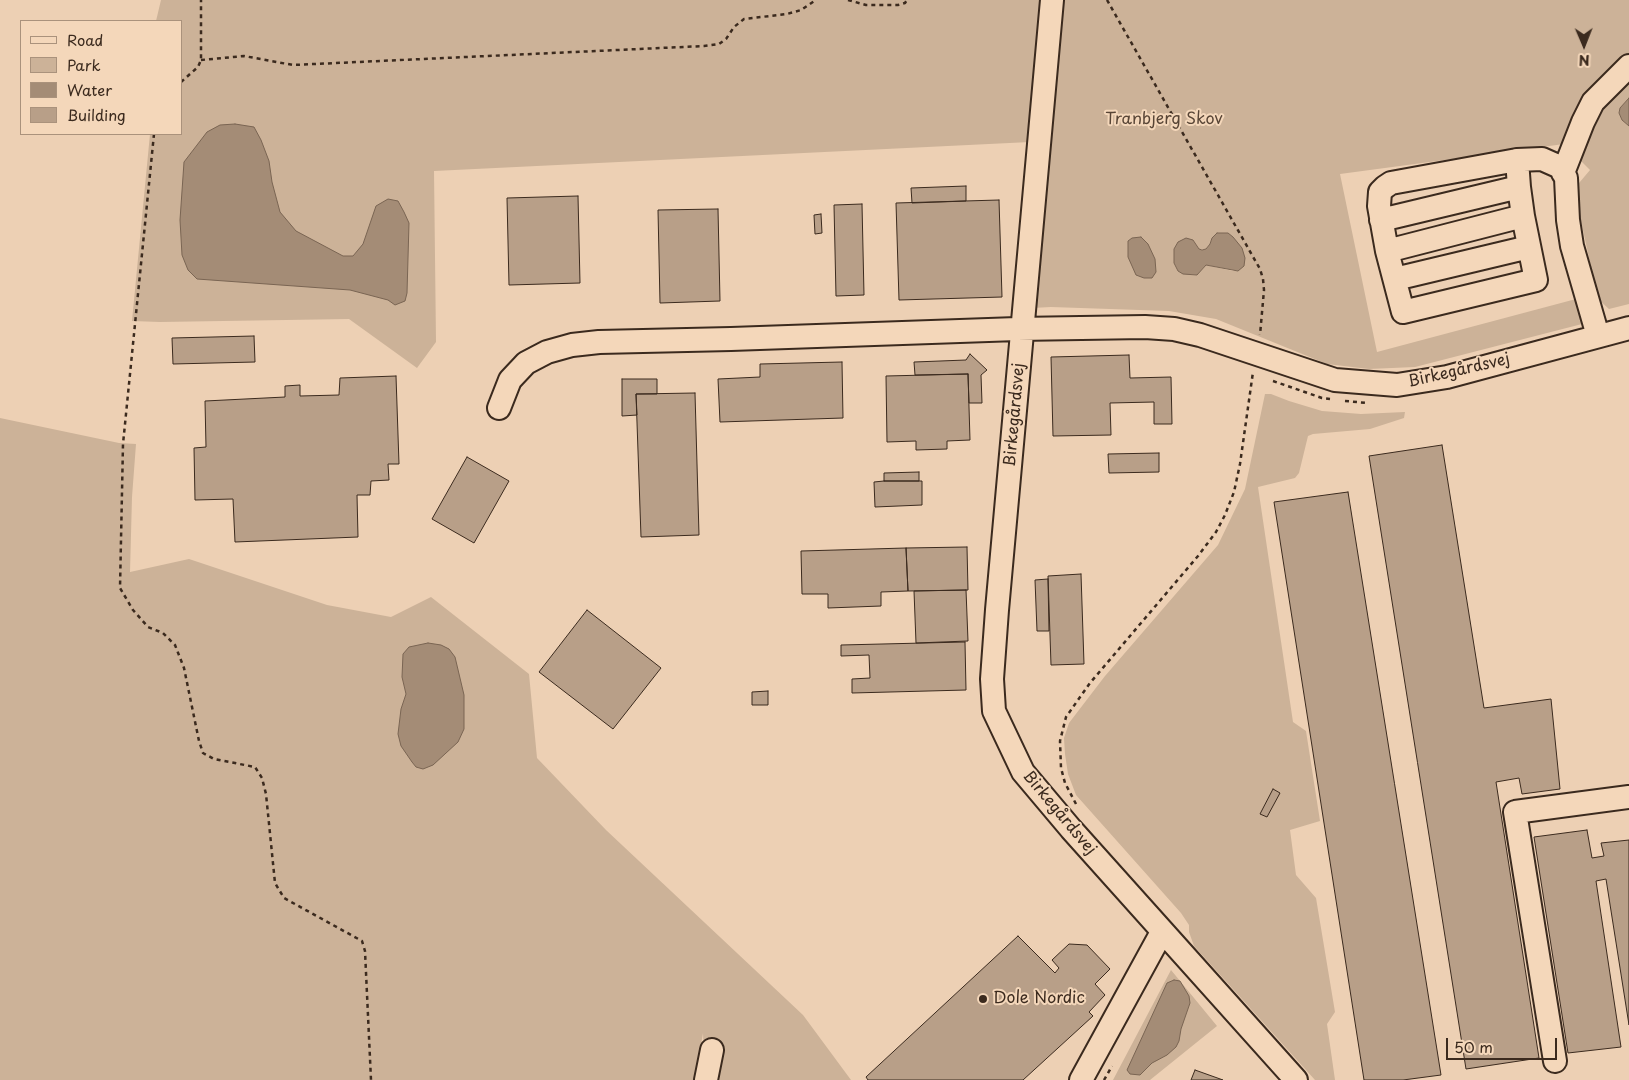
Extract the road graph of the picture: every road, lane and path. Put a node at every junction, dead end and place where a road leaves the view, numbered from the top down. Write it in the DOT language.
graph roads {
  1 [pos="201,0"];
  2 [pos="816,0"];
  3 [pos="848,0"];
  4 [pos="907,0"];
  5 [pos="1052,0"];
  6 [pos="1107,0"];
  7 [pos="201,60"];
  8 [pos="1629,66"];
  9 [pos="182,81"];
  10 [pos="154,135"];
  11 [pos="1517,160"];
  12 [pos="1563,172"];
  13 [pos="1518,187"];
  14 [pos="1522,216"];
  15 [pos="1381,220"];
  16 [pos="1529,247"];
  17 [pos="1388,251"];
  18 [pos="1395,279"];
  19 [pos="1023,328"];
  20 [pos="1629,328"];
  21 [pos="1598,336"];
  22 [pos="1254,354"];
  23 [pos="499,408"];
  24 [pos="1629,797"];
  25 [pos="1076,805"];
  26 [pos="1162,932"];
  27 [pos="712,1050"];
  28 [pos="1555,1061"];
  29 [pos="371,1080"];
  30 [pos="706,1080"];
  31 [pos="1081,1080"];
  32 [pos="1296,1080"];
  1 -- 7 [label="path"];
  2 -- 7 [label="path"];
  3 -- 4 [label="path"];
  5 -- 19 [label="street"];
  6 -- 22 [label="path"];
  7 -- 9 [label="path"];
  8 -- 12 [label="street"];
  10 -- 29 [label="path"];
  11 -- 12 [label="street"];
  11 -- 13 [label="street"];
  11 -- 15 [label="street"];
  12 -- 21 [label="street"];
  13 -- 14 [label="street"];
  13 -- 15 [label="street"];
  14 -- 16 [label="street"];
  14 -- 17 [label="street"];
  15 -- 17 [label="street"];
  16 -- 18 [label="street"];
  16 -- 18 [label="street"];
  17 -- 18 [label="street"];
  19 -- 22 [label="street, Birkegårdsvej"];
  19 -- 23 [label="street, Birkegårdsvej"];
  19 -- 26 [label="street, Birkegårdsvej"];
  20 -- 21 [label="street, Birkegårdsvej"];
  21 -- 22 [label="street, Birkegårdsvej"];
  22 -- 25 [label="path"];
  24 -- 28 [label="street"];
  26 -- 31 [label="street"];
  26 -- 32 [label="street, Birkegårdsvej"];
  27 -- 30 [label="street"];
}
